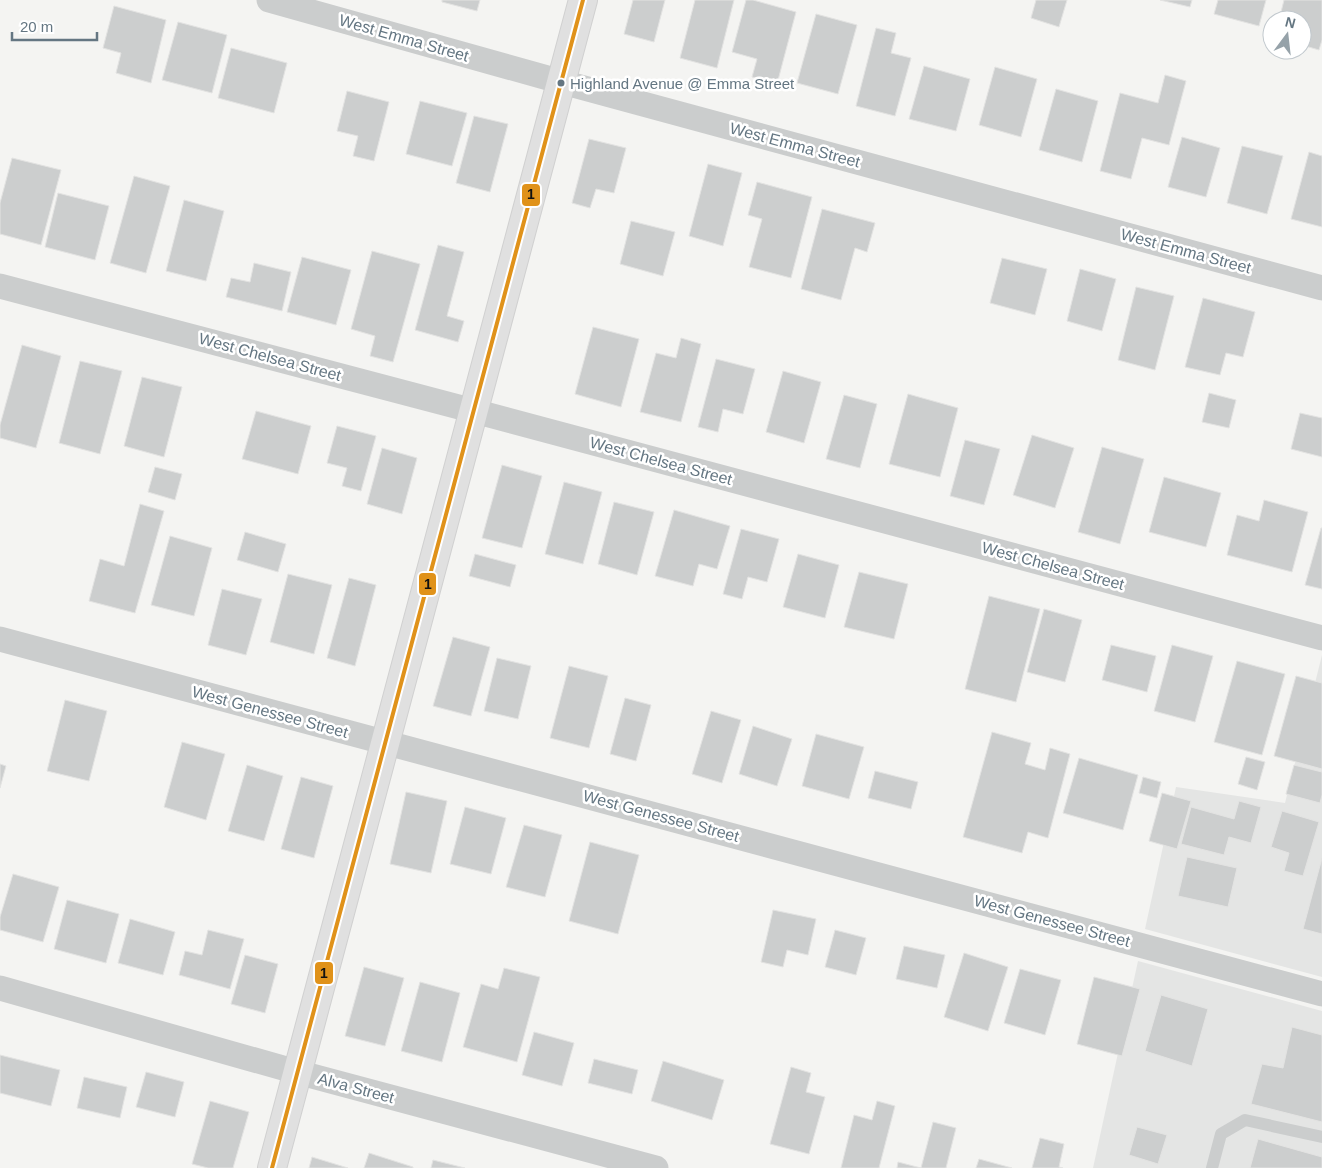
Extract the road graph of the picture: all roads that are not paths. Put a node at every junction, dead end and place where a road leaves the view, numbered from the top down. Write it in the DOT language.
graph roads {
  1 [pos="268,0"];
  2 [pos="584,0"];
  3 [pos="562,82"];
  4 [pos="0,286"];
  5 [pos="1322,288"];
  6 [pos="474,411"];
  7 [pos="1322,638"];
  8 [pos="0,639"];
  9 [pos="385,742"];
  10 [pos="0,988"];
  11 [pos="1322,994"];
  12 [pos="298,1072"];
  13 [pos="1322,1137"];
  14 [pos="272,1168"];
  15 [pos="656,1168"];
  16 [pos="1212,1168"];
  1 -- 3 [label="street, West Emma Street"];
  2 -- 3 [label="main road"];
  3 -- 5 [label="street, West Emma Street"];
  3 -- 6 [label="main road"];
  4 -- 6 [label="street, West Chelsea Street"];
  6 -- 7 [label="street, West Chelsea Street"];
  6 -- 9 [label="main road"];
  8 -- 9 [label="street, West Genessee Street"];
  9 -- 11 [label="street, West Genessee Street"];
  9 -- 12 [label="main road"];
  10 -- 12 [label="street, Alva Street"];
  12 -- 14 [label="main road"];
  12 -- 15 [label="street, Alva Street"];
  13 -- 16 [label="lane"];
}
